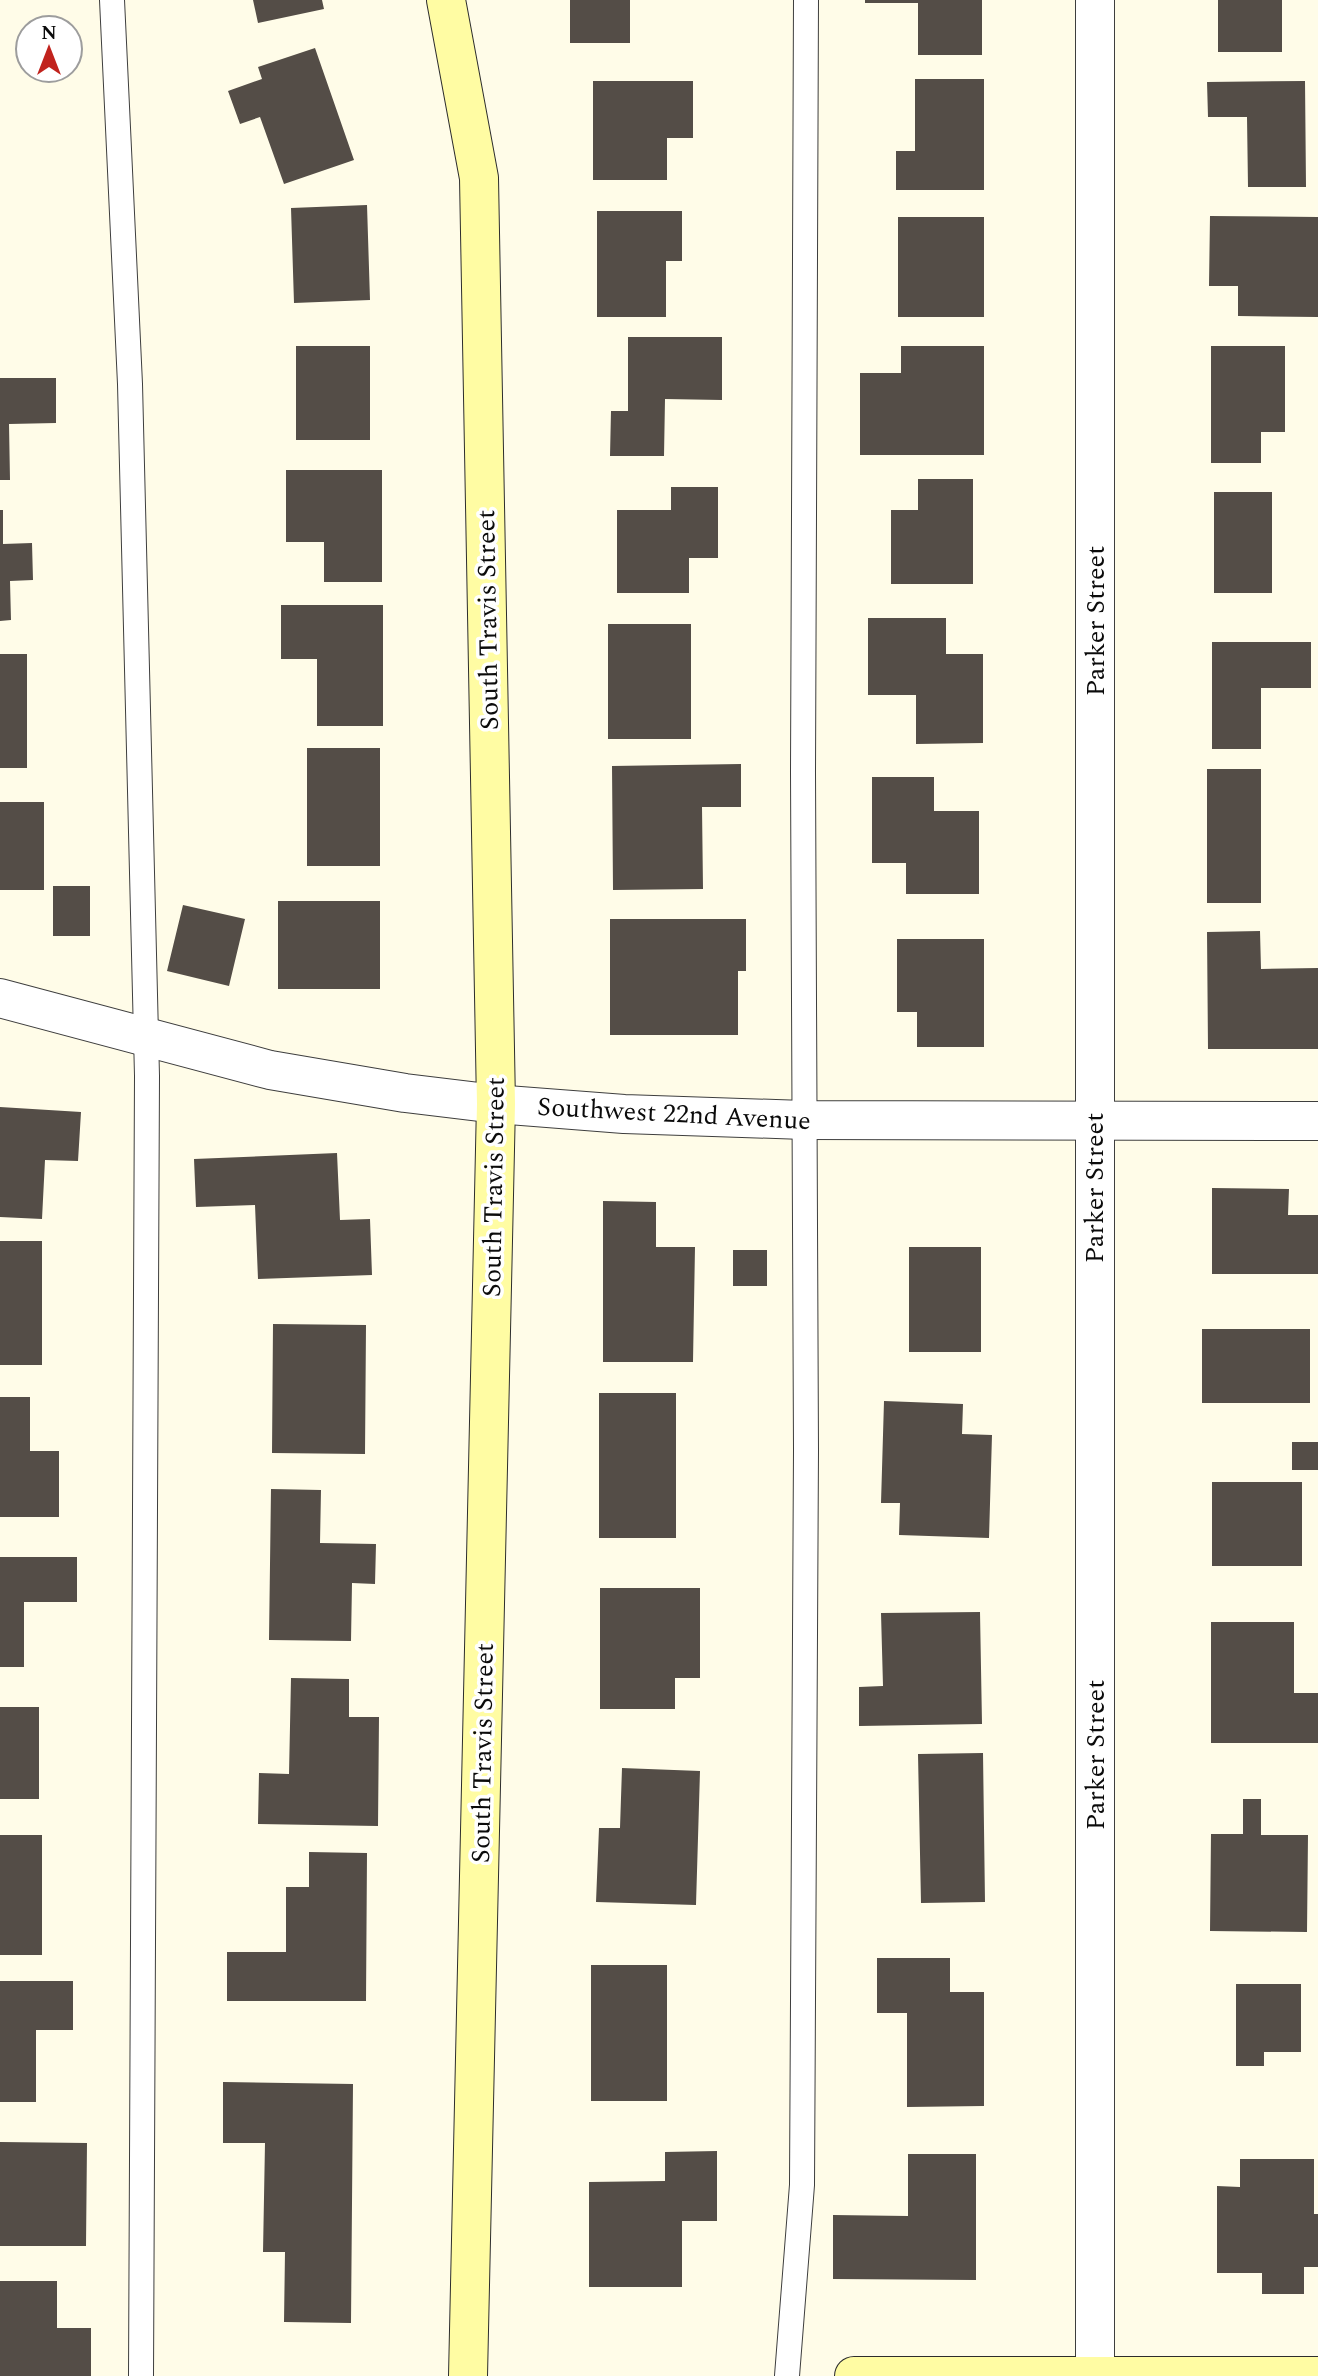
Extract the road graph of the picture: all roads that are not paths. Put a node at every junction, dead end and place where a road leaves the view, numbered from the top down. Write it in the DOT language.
graph roads {
  1 [pos="112,0"];
  2 [pos="446,0"];
  3 [pos="806,0"];
  4 [pos="1096,0"];
  5 [pos="0,998"];
  6 [pos="146,1038"];
  7 [pos="496,1104"];
  8 [pos="804,1120"];
  9 [pos="1094,1121"];
  10 [pos="1318,1121"];
  11 [pos="1095,2375"];
  12 [pos="141,2376"];
  13 [pos="468,2376"];
  14 [pos="787,2376"];
  15 [pos="854,2376"];
  16 [pos="1318,2376"];
  1 -- 6 [label="lane"];
  2 -- 7 [label="main road, South Travis Street"];
  3 -- 8 [label="lane"];
  4 -- 9 [label="street, Parker Street"];
  5 -- 6 [label="street, Southwest 22nd Avenue"];
  6 -- 7 [label="street, Southwest 22nd Avenue"];
  6 -- 12 [label="lane"];
  7 -- 8 [label="street, Southwest 22nd Avenue"];
  7 -- 13 [label="main road, South Travis Street"];
  8 -- 9 [label="street, Southwest 22nd Avenue"];
  8 -- 14 [label="lane"];
  9 -- 10 [label="street, Southwest 22nd Avenue"];
  9 -- 11 [label="street, Parker Street"];
  11 -- 15 [label="main road"];
  11 -- 16 [label="main road"];
}
